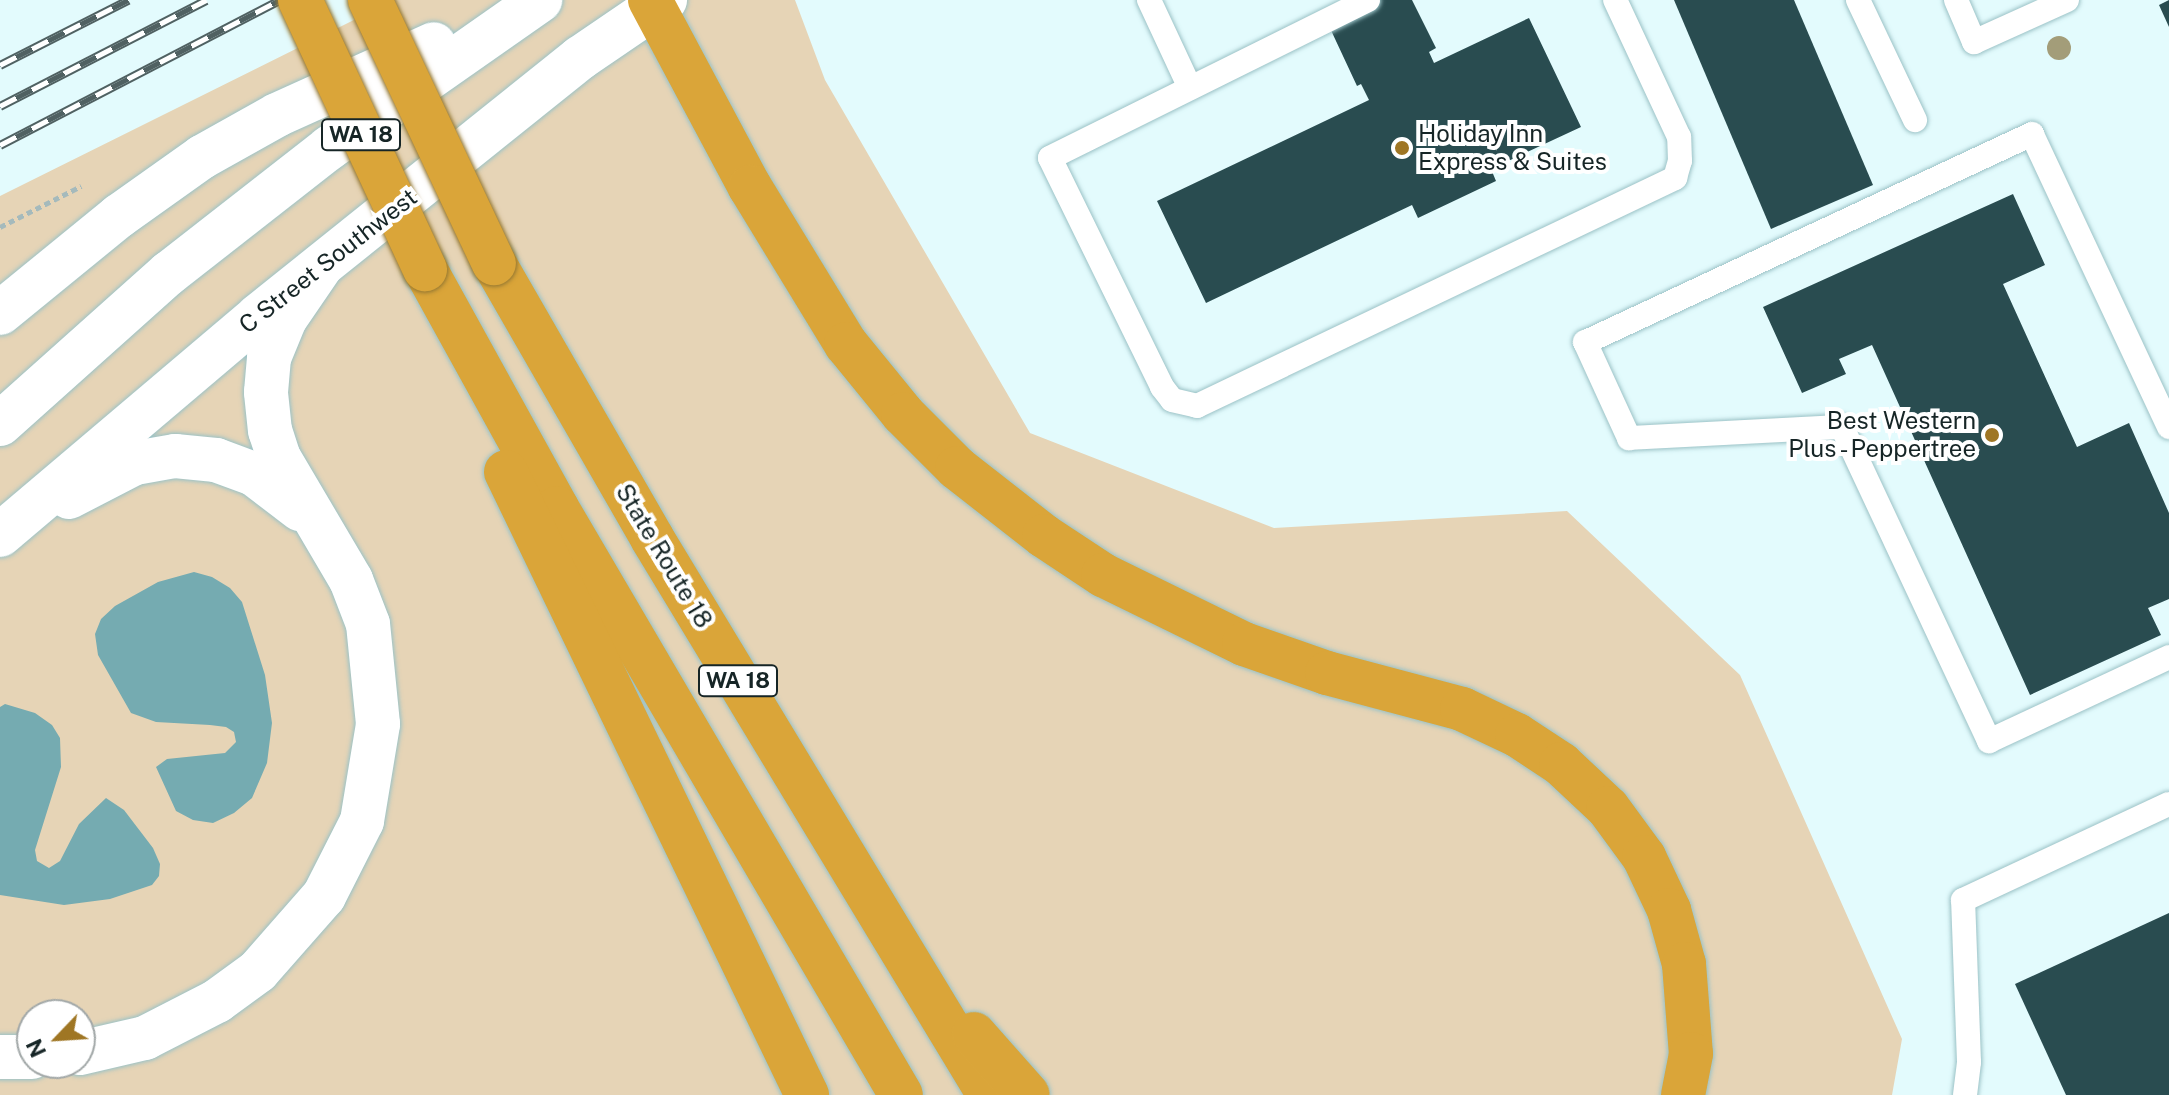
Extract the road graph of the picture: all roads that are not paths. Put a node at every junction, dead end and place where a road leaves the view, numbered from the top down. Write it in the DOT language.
graph roads {
  1 [pos="300,0"];
  2 [pos="370,0"];
  3 [pos="1149,0"];
  4 [pos="1368,0"];
  5 [pos="1615,0"];
  6 [pos="1858,0"];
  7 [pos="1956,0"];
  8 [pos="2067,0"];
  9 [pos="538,1"];
  10 [pos="656,2"];
  11 [pos="1190,88"];
  12 [pos="1915,120"];
  13 [pos="322,265"];
  14 [pos="425,269"];
  15 [pos="0,313"];
  16 [pos="0,424"];
  17 [pos="2169,427"];
  18 [pos="317,524"];
  19 [pos="0,536"];
  20 [pos="2169,657"];
  21 [pos="2169,804"];
  22 [pos="903,954"];
  23 [pos="96,1051"];
  24 [pos="807,1095"];
  25 [pos="901,1095"];
  26 [pos="989,1095"];
  27 [pos="1028,1095"];
  28 [pos="1683,1095"];
  29 [pos="1965,1095"];
  1 -- 14 [label="highway, WA 18, bridge"];
  2 -- 22 [label="highway, State Route 18 / WA 18, bridge"];
  3 -- 11 [label="lane"];
  4 -- 11 [label="lane"];
  5 -- 11 [label="lane"];
  6 -- 12 [label="lane"];
  7 -- 8 [label="lane"];
  9 -- 15 [label="main road"];
  9 -- 16 [label="main road"];
  10 -- 13 [label="main road, C Street Southwest"];
  10 -- 28 [label="highway"];
  13 -- 18 [label="main road"];
  13 -- 19 [label="main road, C Street Southwest"];
  14 -- 24 [label="highway"];
  14 -- 25 [label="highway, WA 18"];
  17 -- 20 [label="lane"];
  18 -- 19 [label="main road"];
  18 -- 23 [label="main road"];
  21 -- 29 [label="lane"];
  22 -- 26 [label="highway, State Route 18 / WA 18"];
  22 -- 27 [label="highway"];
}
